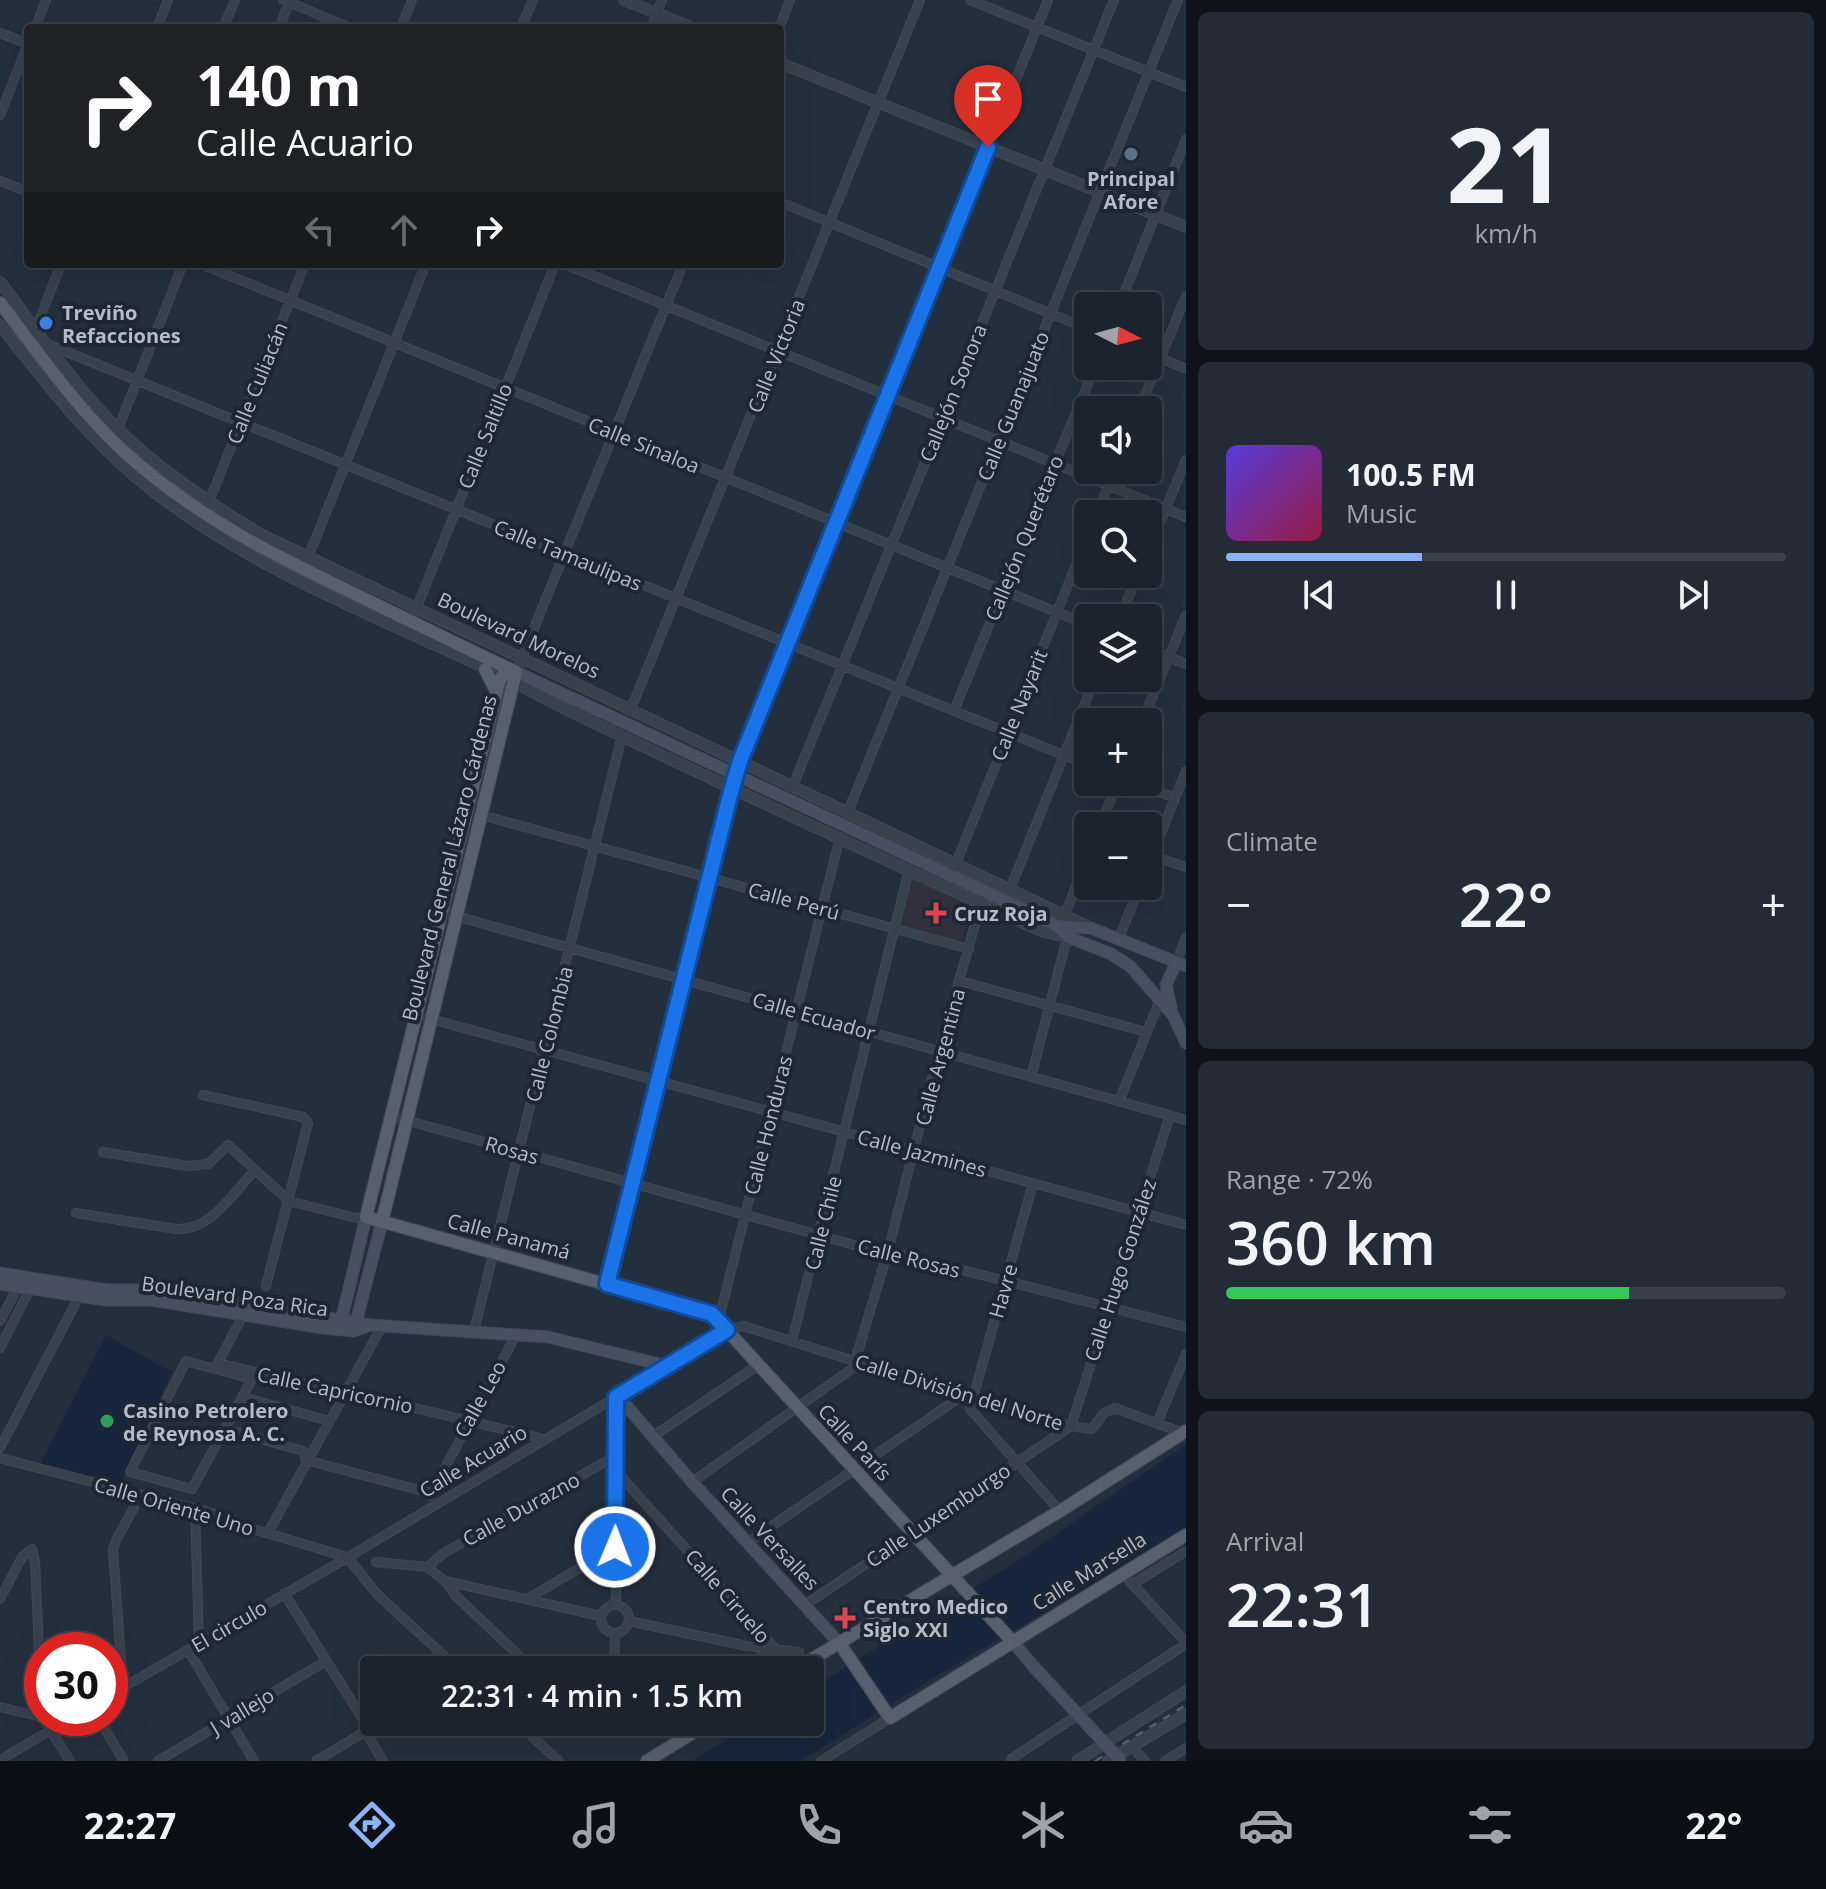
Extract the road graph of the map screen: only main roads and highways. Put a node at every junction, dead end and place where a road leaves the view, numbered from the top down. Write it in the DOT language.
graph roads {
  1 [pos="1,309"];
  2 [pos="485,669"];
  3 [pos="510,677"];
  4 [pos="496,693"];
  5 [pos="475,779"];
  6 [pos="481,813"];
  7 [pos="1064,926"];
  8 [pos="1181,965"];
  9 [pos="1173,1015"];
  10 [pos="1186,1043"];
  11 [pos="366,1217"];
  12 [pos="382,1222"];
  13 [pos="0,1273"];
  14 [pos="27,1283"];
  15 [pos="0,1284"];
  16 [pos="82,1291"];
  17 [pos="340,1324"];
  18 [pos="723,1324"];
  19 [pos="355,1326"];
  20 [pos="667,1366"];
  21 [pos="617,1396"];
  22 [pos="1184,1432"];
  23 [pos="1186,1535"];
  24 [pos="953,1578"];
  25 [pos="1010,1638"];
  26 [pos="844,1649"];
  27 [pos="824,1657"];
  28 [pos="824,1660"];
  29 [pos="888,1715"];
  30 [pos="687,1736"];
  31 [pos="700,1736"];
  32 [pos="647,1761"];
  33 [pos="660,1761"];
  34 [pos="1121,1761"];
  1 -- 3 [label="main road, Boulevard Morelos"];
  2 -- 4 [label="main road"];
  3 -- 4 [label="main road, Boulevard General Lázaro Cárdenas"];
  3 -- 6 [label="main road, Boulevard General Lázaro Cárdenas"];
  3 -- 7 [label="main road, Boulevard Morelos"];
  4 -- 5 [label="main road, Boulevard General Lázaro Cárdenas"];
  5 -- 6 [label="main road"];
  5 -- 11 [label="main road, Boulevard General Lázaro Cárdenas"];
  6 -- 12 [label="main road, Boulevard General Lázaro Cárdenas"];
  7 -- 8 [label="main road, Boulevard Morelos"];
  7 -- 9 [label="main road, Boulevard Morelos"];
  8 -- 9 [label="main road"];
  9 -- 10 [label="main road, Boulevard Morelos"];
  11 -- 12 [label="main road, Calle Panamá"];
  11 -- 17 [label="main road"];
  12 -- 18 [label="main road, Calle Panamá"];
  12 -- 19 [label="main road, Boulevard General Lázaro Cárdenas"];
  13 -- 14 [label="main road, Boulevard Poza Rica"];
  14 -- 15 [label="main road, Boulevard Poza Rica"];
  14 -- 16 [label="main road, Boulevard Poza Rica"];
  16 -- 17 [label="main road, Boulevard Poza Rica"];
  16 -- 17 [label="main road, Boulevard Poza Rica"];
  17 -- 19 [label="main road, Boulevard Poza Rica"];
  18 -- 20 [label="main road, Calle Acuario"];
  18 -- 24 [label="main road, Calle París"];
  19 -- 20 [label="main road, Boulevard Poza Rica"];
  20 -- 21 [label="main road, Calle Acuario"];
  21 -- 26 [label="main road, Calle Versalles"];
  22 -- 24 [label="main road"];
  23 -- 25 [label="main road, Calle Marsella"];
  24 -- 25 [label="main road, Calle París"];
  24 -- 26 [label="main road"];
  25 -- 29 [label="main road, Calle Marsella"];
  25 -- 34 [label="main road, bridge"];
  26 -- 27 [label="main road"];
  26 -- 28 [label="main road"];
  26 -- 29 [label="main road, Calle Versalles"];
  30 -- 32 [label="main road"];
  31 -- 33 [label="main road"];
}
